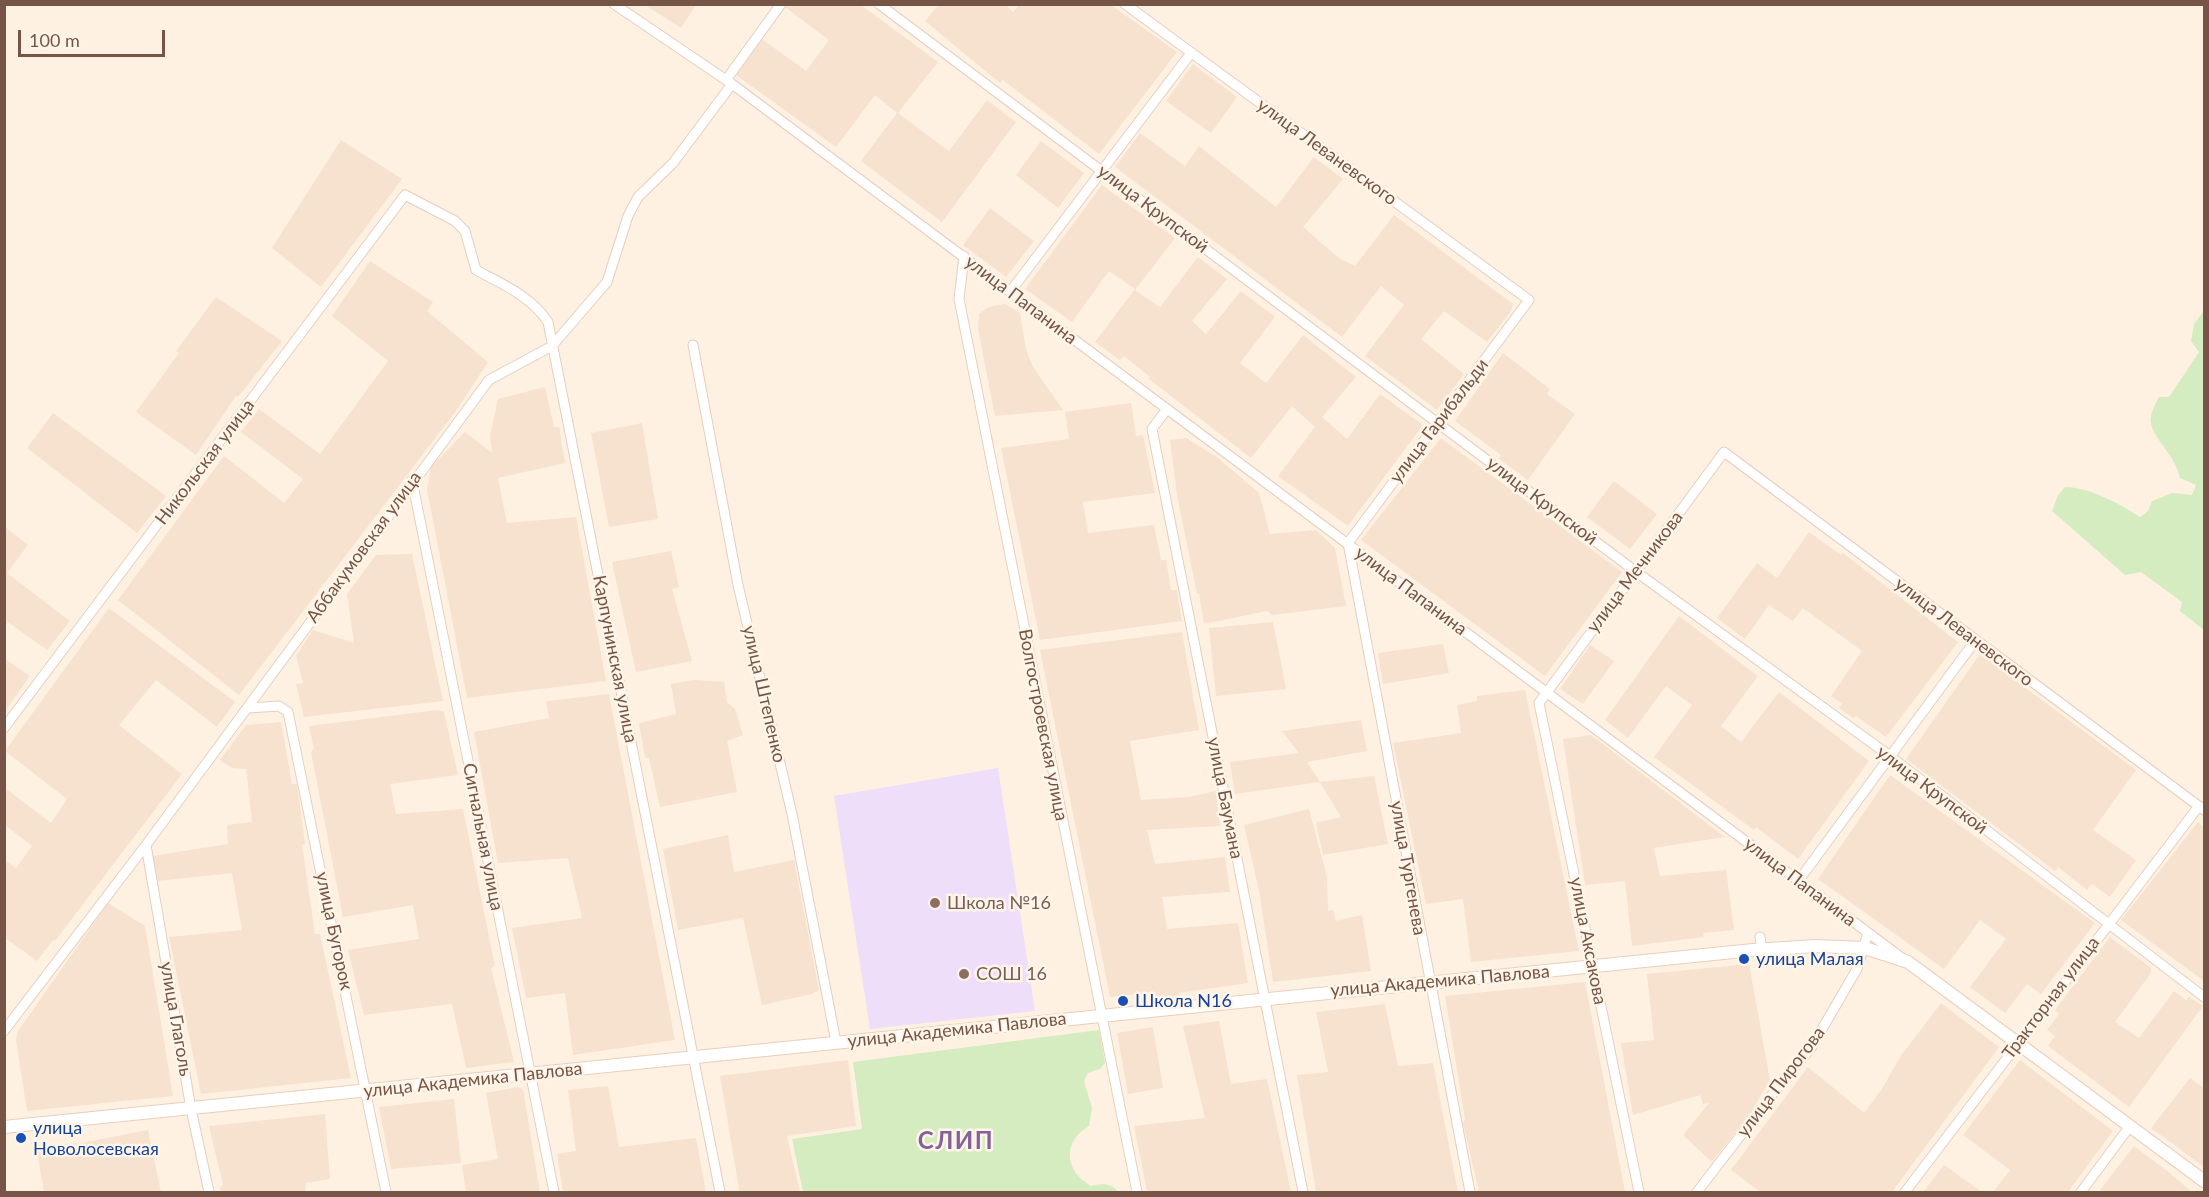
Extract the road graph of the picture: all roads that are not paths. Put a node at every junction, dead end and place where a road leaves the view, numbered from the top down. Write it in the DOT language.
graph roads {
  1 [pos="614,4"];
  2 [pos="781,4"];
  3 [pos="879,4"];
  4 [pos="1125,4"];
  5 [pos="1191,53"];
  6 [pos="729,82"];
  7 [pos="1101,170"];
  8 [pos="405,195"];
  9 [pos="964,256"];
  10 [pos="1010,292"];
  11 [pos="1529,300"];
  12 [pos="693,345"];
  13 [pos="552,346"];
  14 [pos="1167,409"];
  15 [pos="1437,422"];
  16 [pos="1724,452"];
  17 [pos="412,480"];
  18 [pos="1348,543"];
  19 [pos="1635,571"];
  20 [pos="1975,641"];
  21 [pos="1546,692"];
  22 [pos="248,708"];
  23 [pos="4,728"];
  24 [pos="1890,756"];
  25 [pos="2202,808"];
  26 [pos="146,845"];
  27 [pos="1799,880"];
  28 [pos="2107,924"];
  29 [pos="1868,933"];
  30 [pos="1865,948"];
  31 [pos="1908,962"];
  32 [pos="1594,967"];
  33 [pos="1429,981"];
  34 [pos="2205,997"];
  35 [pos="1264,998"];
  36 [pos="1101,1015"];
  37 [pos="4,1031"];
  38 [pos="836,1042"];
  39 [pos="2017,1042"];
  40 [pos="693,1057"];
  41 [pos="530,1074"];
  42 [pos="367,1090"];
  43 [pos="191,1109"];
  44 [pos="2130,1126"];
  45 [pos="4,1127"];
  46 [pos="2205,1182"];
  47 [pos="209,1192"];
  48 [pos="386,1192"];
  49 [pos="554,1192"];
  50 [pos="720,1192"];
  51 [pos="1137,1192"];
  52 [pos="1303,1192"];
  53 [pos="1470,1192"];
  54 [pos="1639,1192"];
  55 [pos="1697,1192"];
  56 [pos="1905,1192"];
  57 [pos="2081,1192"];
  1 -- 6 [label="street, улица Папанина"];
  2 -- 6 [label="street, Аббакумовская улица"];
  3 -- 7 [label="street, улица Крупской"];
  4 -- 5 [label="street, улица Леваневского"];
  5 -- 7 [label="street"];
  5 -- 11 [label="street, улица Леваневского"];
  6 -- 9 [label="street, улица Папанина"];
  6 -- 13 [label="street, Аббакумовская улица"];
  7 -- 10 [label="street"];
  7 -- 15 [label="street, улица Крупской"];
  8 -- 13 [label="street, Карпунинская улица"];
  8 -- 23 [label="street, Никольская улица"];
  9 -- 10 [label="street, улица Папанина"];
  9 -- 36 [label="street, Волгостроевская улица"];
  10 -- 14 [label="street, улица Папанина"];
  11 -- 15 [label="street, улица Гарибальди"];
  12 -- 38 [label="street, улица Штепенко"];
  13 -- 17 [label="street, Аббакумовская улица"];
  13 -- 40 [label="street, Карпунинская улица"];
  14 -- 18 [label="street, улица Папанина"];
  14 -- 35 [label="street, улица Баумана"];
  15 -- 18 [label="street, улица Гарибальди"];
  15 -- 19 [label="street, улица Крупской"];
  16 -- 19 [label="street, улица Мечникова"];
  16 -- 20 [label="street, улица Леваневского"];
  17 -- 22 [label="street, Аббакумовская улица"];
  17 -- 41 [label="street, Сигнальная улица"];
  18 -- 21 [label="street, улица Папанина"];
  18 -- 33 [label="street, улица Тургенева"];
  19 -- 21 [label="street, улица Мечникова"];
  19 -- 24 [label="street, улица Крупской"];
  20 -- 24 [label="street"];
  20 -- 25 [label="street, улица Леваневского"];
  21 -- 27 [label="street, улица Папанина"];
  21 -- 32 [label="street, улица Аксакова"];
  22 -- 26 [label="street, Аббакумовская улица"];
  22 -- 42 [label="street, улица Бугорок"];
  24 -- 27 [label="street"];
  24 -- 28 [label="street, улица Крупской"];
  25 -- 28 [label="street, Тракторная улица"];
  26 -- 37 [label="street, Аббакумовская улица"];
  26 -- 43 [label="street, улица Глаголь"];
  27 -- 29 [label="street, улица Папанина"];
  28 -- 34 [label="street, улица Крупской"];
  28 -- 39 [label="street, Тракторная улица"];
  29 -- 30 [label="street, улица Пирогова"];
  29 -- 31 [label="street, улица Папанина"];
  30 -- 31 [label="street, улица Академика Павлова"];
  30 -- 32 [label="street, улица Академика Павлова"];
  30 -- 55 [label="street, улица Пирогова"];
  31 -- 39 [label="street, улица Папанина"];
  32 -- 33 [label="street, улица Академика Павлова"];
  32 -- 54 [label="street, улица Аксакова"];
  33 -- 35 [label="street, улица Академика Павлова"];
  33 -- 53 [label="street, улица Тургенева"];
  35 -- 36 [label="street, улица Академика Павлова"];
  35 -- 52 [label="street, улица Баумана"];
  36 -- 38 [label="street, улица Академика Павлова"];
  36 -- 51 [label="street, Волгостроевская улица"];
  38 -- 40 [label="street, улица Академика Павлова"];
  39 -- 44 [label="street, улица Папанина"];
  39 -- 56 [label="street, Тракторная улица"];
  40 -- 41 [label="street, улица Академика Павлова"];
  40 -- 50 [label="street, Карпунинская улица"];
  41 -- 42 [label="street, улица Академика Павлова"];
  41 -- 49 [label="street, Сигнальная улица"];
  42 -- 43 [label="street, улица Академика Павлова"];
  42 -- 48 [label="street, улица Бугорок"];
  43 -- 45 [label="street, улица Академика Павлова"];
  43 -- 47 [label="street, улица Глаголь"];
  44 -- 46 [label="street, улица Папанина"];
  44 -- 57 [label="street"];
}
